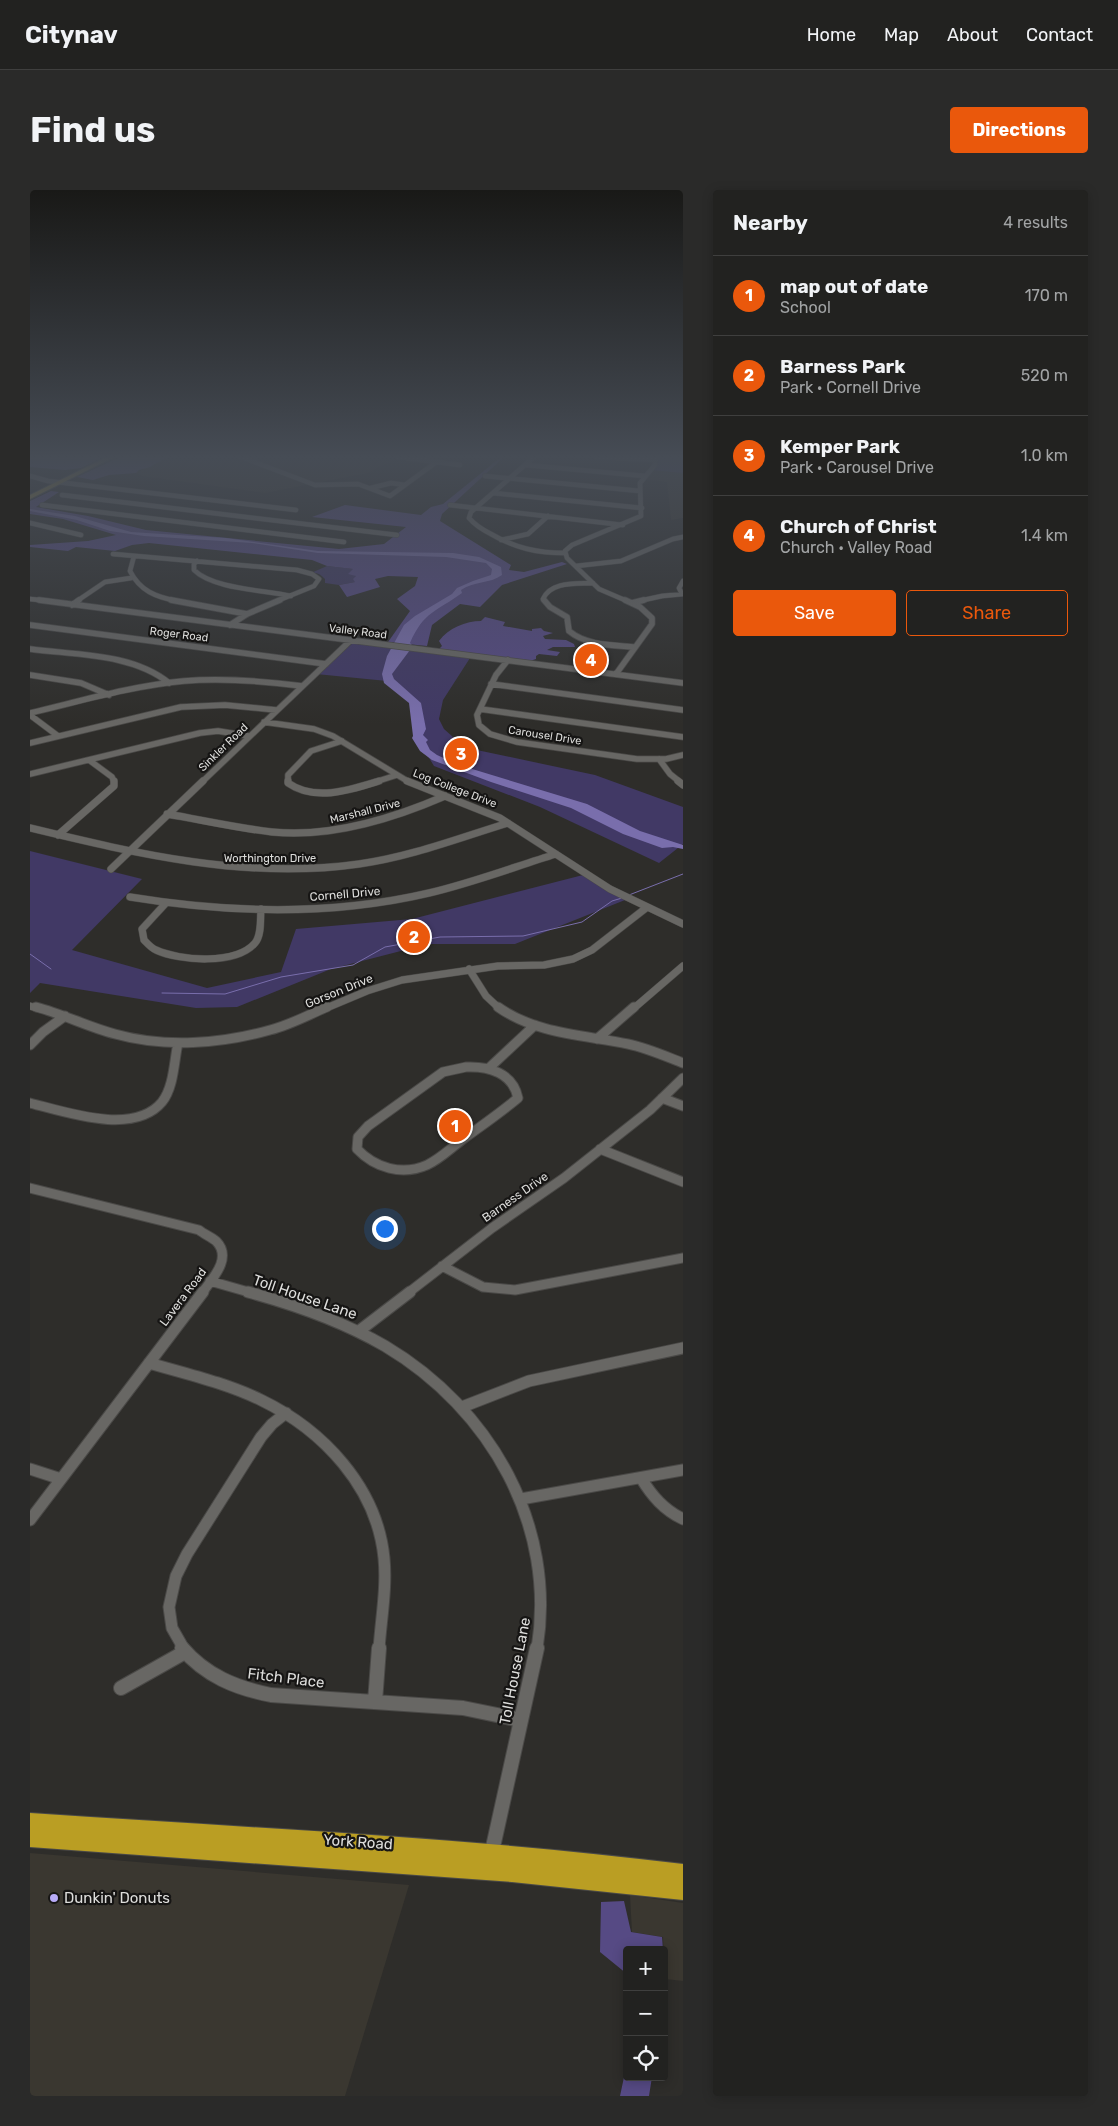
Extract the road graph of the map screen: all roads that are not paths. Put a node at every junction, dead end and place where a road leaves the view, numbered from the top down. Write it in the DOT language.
graph roads {
  1 [pos="511,546"];
  2 [pos="571,546"];
  3 [pos="656,546"];
  4 [pos="565,553"];
  5 [pos="113,554"];
  6 [pos="134,556"];
  7 [pos="198,561"];
  8 [pos="576,566"];
  9 [pos="130,578"];
  10 [pos="683,582"];
  11 [pos="593,583"];
  12 [pos="683,594"];
  13 [pos="291,596"];
  14 [pos="30,599"];
  15 [pos="631,603"];
  16 [pos="72,605"];
  17 [pos="247,614"];
  18 [pos="30,625"];
  19 [pos="230,625"];
  20 [pos="352,640"];
  21 [pos="635,647"];
  22 [pos="30,649"];
  23 [pos="508,660"];
  24 [pos="326,664"];
  25 [pos="616,674"];
  26 [pos="30,675"];
  27 [pos="169,683"];
  28 [pos="683,683"];
  29 [pos="491,684"];
  30 [pos="302,686"];
  31 [pos="109,695"];
  32 [pos="480,709"];
  33 [pos="276,710"];
  34 [pos="683,710"];
  35 [pos="30,714"];
  36 [pos="264,722"];
  37 [pos="58,736"];
  38 [pos="249,736"];
  39 [pos="683,737"];
  40 [pos="342,741"];
  41 [pos="30,743"];
  42 [pos="683,755"];
  43 [pos="659,759"];
  44 [pos="89,760"];
  45 [pos="30,774"];
  46 [pos="397,776"];
  47 [pos="683,785"];
  48 [pos="445,796"];
  49 [pos="167,814"];
  50 [pos="508,823"];
  51 [pos="30,828"];
  52 [pos="58,835"];
  53 [pos="128,852"];
  54 [pos="556,854"];
  55 [pos="111,869"];
  56 [pos="130,897"];
  57 [pos="624,897"];
  58 [pos="166,903"];
  59 [pos="646,908"];
  60 [pos="261,909"];
  61 [pos="683,924"];
  62 [pos="683,966"];
  63 [pos="469,969"];
  64 [pos="30,1006"];
  65 [pos="65,1016"];
  66 [pos="535,1025"];
  67 [pos="597,1039"];
  68 [pos="178,1043"];
  69 [pos="30,1045"];
  70 [pos="683,1063"];
  71 [pos="489,1068"];
  72 [pos="683,1078"];
  73 [pos="662,1098"];
  74 [pos="30,1103"];
  75 [pos="683,1106"];
  76 [pos="600,1149"];
  77 [pos="683,1182"];
  78 [pos="30,1188"];
  79 [pos="683,1258"];
  80 [pos="442,1266"];
  81 [pos="210,1281"];
  82 [pos="359,1331"];
  83 [pos="683,1348"];
  84 [pos="149,1363"];
  85 [pos="462,1407"];
  86 [pos="286,1413"];
  87 [pos="30,1469"];
  88 [pos="683,1470"];
  89 [pos="641,1478"];
  90 [pos="61,1479"];
  91 [pos="521,1500"];
  92 [pos="683,1519"];
  93 [pos="30,1520"];
  94 [pos="185,1652"];
  95 [pos="121,1688"];
  96 [pos="375,1702"];
  97 [pos="521,1720"];
  98 [pos="30,1822"];
  99 [pos="30,1838"];
  100 [pos="489,1863"];
  101 [pos="683,1873"];
  102 [pos="683,1891"];
  1 -- 4 [label="street"];
  2 -- 4 [label="street"];
  3 -- 8 [label="street"];
  4 -- 8 [label="street"];
  5 -- 6 [label="street"];
  6 -- 7 [label="street"];
  6 -- 9 [label="street"];
  7 -- 13 [label="street"];
  7 -- 13 [label="street"];
  8 -- 11 [label="street"];
  9 -- 16 [label="street"];
  9 -- 17 [label="street"];
  10 -- 12 [label="street"];
  11 -- 15 [label="street"];
  11 -- 21 [label="street"];
  12 -- 15 [label="street"];
  13 -- 17 [label="street"];
  14 -- 16 [label="street, Valley Road"];
  15 -- 21 [label="street"];
  16 -- 19 [label="street, Valley Road"];
  17 -- 19 [label="street"];
  18 -- 24 [label="street, Roger Road"];
  19 -- 20 [label="street, Valley Road"];
  20 -- 23 [label="street, Valley Road"];
  20 -- 24 [label="street, Sinkler Road"];
  21 -- 25 [label="street"];
  22 -- 27 [label="street"];
  23 -- 25 [label="street, Valley Road"];
  23 -- 29 [label="street"];
  24 -- 30 [label="street, Sinkler Road"];
  25 -- 28 [label="street, Valley Road"];
  26 -- 31 [label="street"];
  27 -- 30 [label="street"];
  27 -- 31 [label="street"];
  29 -- 32 [label="street"];
  29 -- 34 [label="street"];
  30 -- 33 [label="street, Sinkler Road"];
  31 -- 35 [label="street"];
  32 -- 39 [label="street"];
  32 -- 43 [label="street, Carousel Drive"];
  33 -- 36 [label="street, Sinkler Road"];
  33 -- 37 [label="street"];
  35 -- 37 [label="street"];
  36 -- 38 [label="street, Sinkler Road"];
  36 -- 40 [label="street, Log College Drive"];
  37 -- 41 [label="street"];
  38 -- 44 [label="street"];
  38 -- 49 [label="street, Sinkler Road"];
  40 -- 46 [label="street, Log College Drive"];
  40 -- 46 [label="street"];
  42 -- 43 [label="street, Carousel Drive"];
  43 -- 47 [label="street"];
  44 -- 45 [label="street"];
  44 -- 52 [label="street"];
  46 -- 48 [label="street, Log College Drive"];
  48 -- 49 [label="street, Marshall Drive"];
  48 -- 50 [label="street, Log College Drive"];
  49 -- 53 [label="street, Sinkler Road"];
  50 -- 53 [label="street, Worthington Drive"];
  50 -- 54 [label="street, Log College Drive"];
  51 -- 52 [label="street, Worthington Drive"];
  52 -- 53 [label="street, Worthington Drive"];
  53 -- 55 [label="street, Sinkler Road"];
  54 -- 57 [label="street, Log College Drive"];
  54 -- 60 [label="street, Cornell Drive"];
  56 -- 58 [label="street, Cornell Drive"];
  57 -- 59 [label="street, Log College Drive"];
  58 -- 60 [label="street, Cornell Drive"];
  58 -- 60 [label="street"];
  59 -- 61 [label="street, Log College Drive"];
  59 -- 63 [label="street, Gorson Drive"];
  62 -- 67 [label="street"];
  63 -- 66 [label="street"];
  63 -- 68 [label="street, Gorson Drive"];
  64 -- 65 [label="street, Gorson Drive"];
  65 -- 68 [label="street, Gorson Drive"];
  65 -- 69 [label="street"];
  66 -- 67 [label="street"];
  66 -- 71 [label="street"];
  67 -- 70 [label="street"];
  68 -- 74 [label="street"];
  71 -- 71 [label="street"];
  72 -- 73 [label="street, Barness Drive"];
  73 -- 75 [label="street"];
  73 -- 76 [label="street, Barness Drive"];
  76 -- 77 [label="street"];
  76 -- 80 [label="street, Barness Drive"];
  78 -- 81 [label="street, Lavera Road"];
  79 -- 80 [label="street"];
  80 -- 82 [label="street, Barness Drive"];
  81 -- 82 [label="street, Toll House Lane"];
  81 -- 84 [label="street, Lavera Road"];
  82 -- 85 [label="street, Toll House Lane"];
  83 -- 85 [label="street"];
  84 -- 86 [label="street"];
  84 -- 90 [label="street, Lavera Road"];
  85 -- 91 [label="street, Toll House Lane"];
  86 -- 94 [label="street, Fitch Place"];
  86 -- 96 [label="street"];
  87 -- 90 [label="street"];
  88 -- 89 [label="street"];
  89 -- 91 [label="street"];
  89 -- 92 [label="street"];
  90 -- 93 [label="street, Lavera Road"];
  91 -- 97 [label="street, Toll House Lane"];
  94 -- 95 [label="street"];
  94 -- 96 [label="street, Fitch Place"];
  96 -- 97 [label="street, Fitch Place"];
  97 -- 100 [label="street, Toll House Lane"];
  98 -- 100 [label="highway, York Road"];
  99 -- 100 [label="highway, York Road"];
  100 -- 101 [label="highway, York Road"];
  100 -- 102 [label="highway, York Road"];
}
